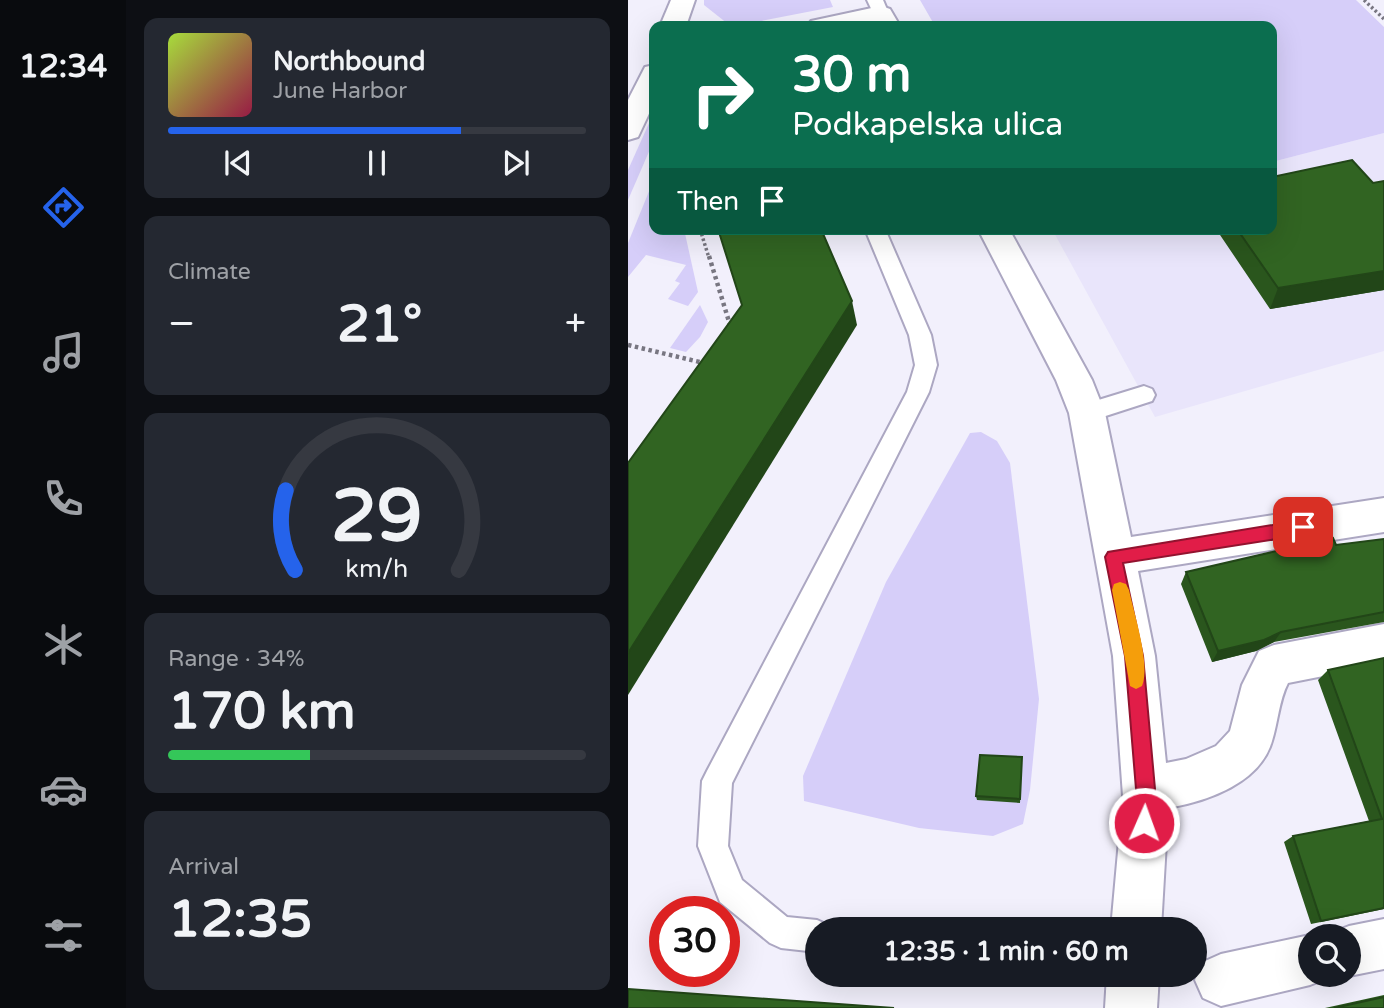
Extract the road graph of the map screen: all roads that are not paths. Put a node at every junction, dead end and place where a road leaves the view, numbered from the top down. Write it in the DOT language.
graph roads {
  1 [pos="683,0"];
  2 [pos="881,14"];
  3 [pos="676,21"];
  4 [pos="845,21"];
  5 [pos="649,85"];
  6 [pos="628,131"];
  7 [pos="878,235"];
  8 [pos="996,235"];
  9 [pos="1144,395"];
  10 [pos="1088,414"];
  11 [pos="1384,515"];
  12 [pos="1113,557"];
  13 [pos="1384,644"];
  14 [pos="1146,789"];
  15 [pos="1138,917"];
  16 [pos="805,935"];
  17 [pos="1384,944"];
  18 [pos="1361,949"];
  19 [pos="1298,963"];
  20 [pos="1221,980"];
  21 [pos="1132,987"];
  22 [pos="1131,1008"];
  1 -- 3 [label="street"];
  2 -- 4 [label="street"];
  5 -- 6 [label="street"];
  7 -- 16 [label="lane"];
  8 -- 10 [label="street"];
  9 -- 10 [label="lane"];
  10 -- 12 [label="street"];
  11 -- 12 [label="street"];
  12 -- 14 [label="street"];
  13 -- 14 [label="street"];
  14 -- 15 [label="street"];
  17 -- 18 [label="street"];
  19 -- 20 [label="street"];
  21 -- 22 [label="street"];
}
